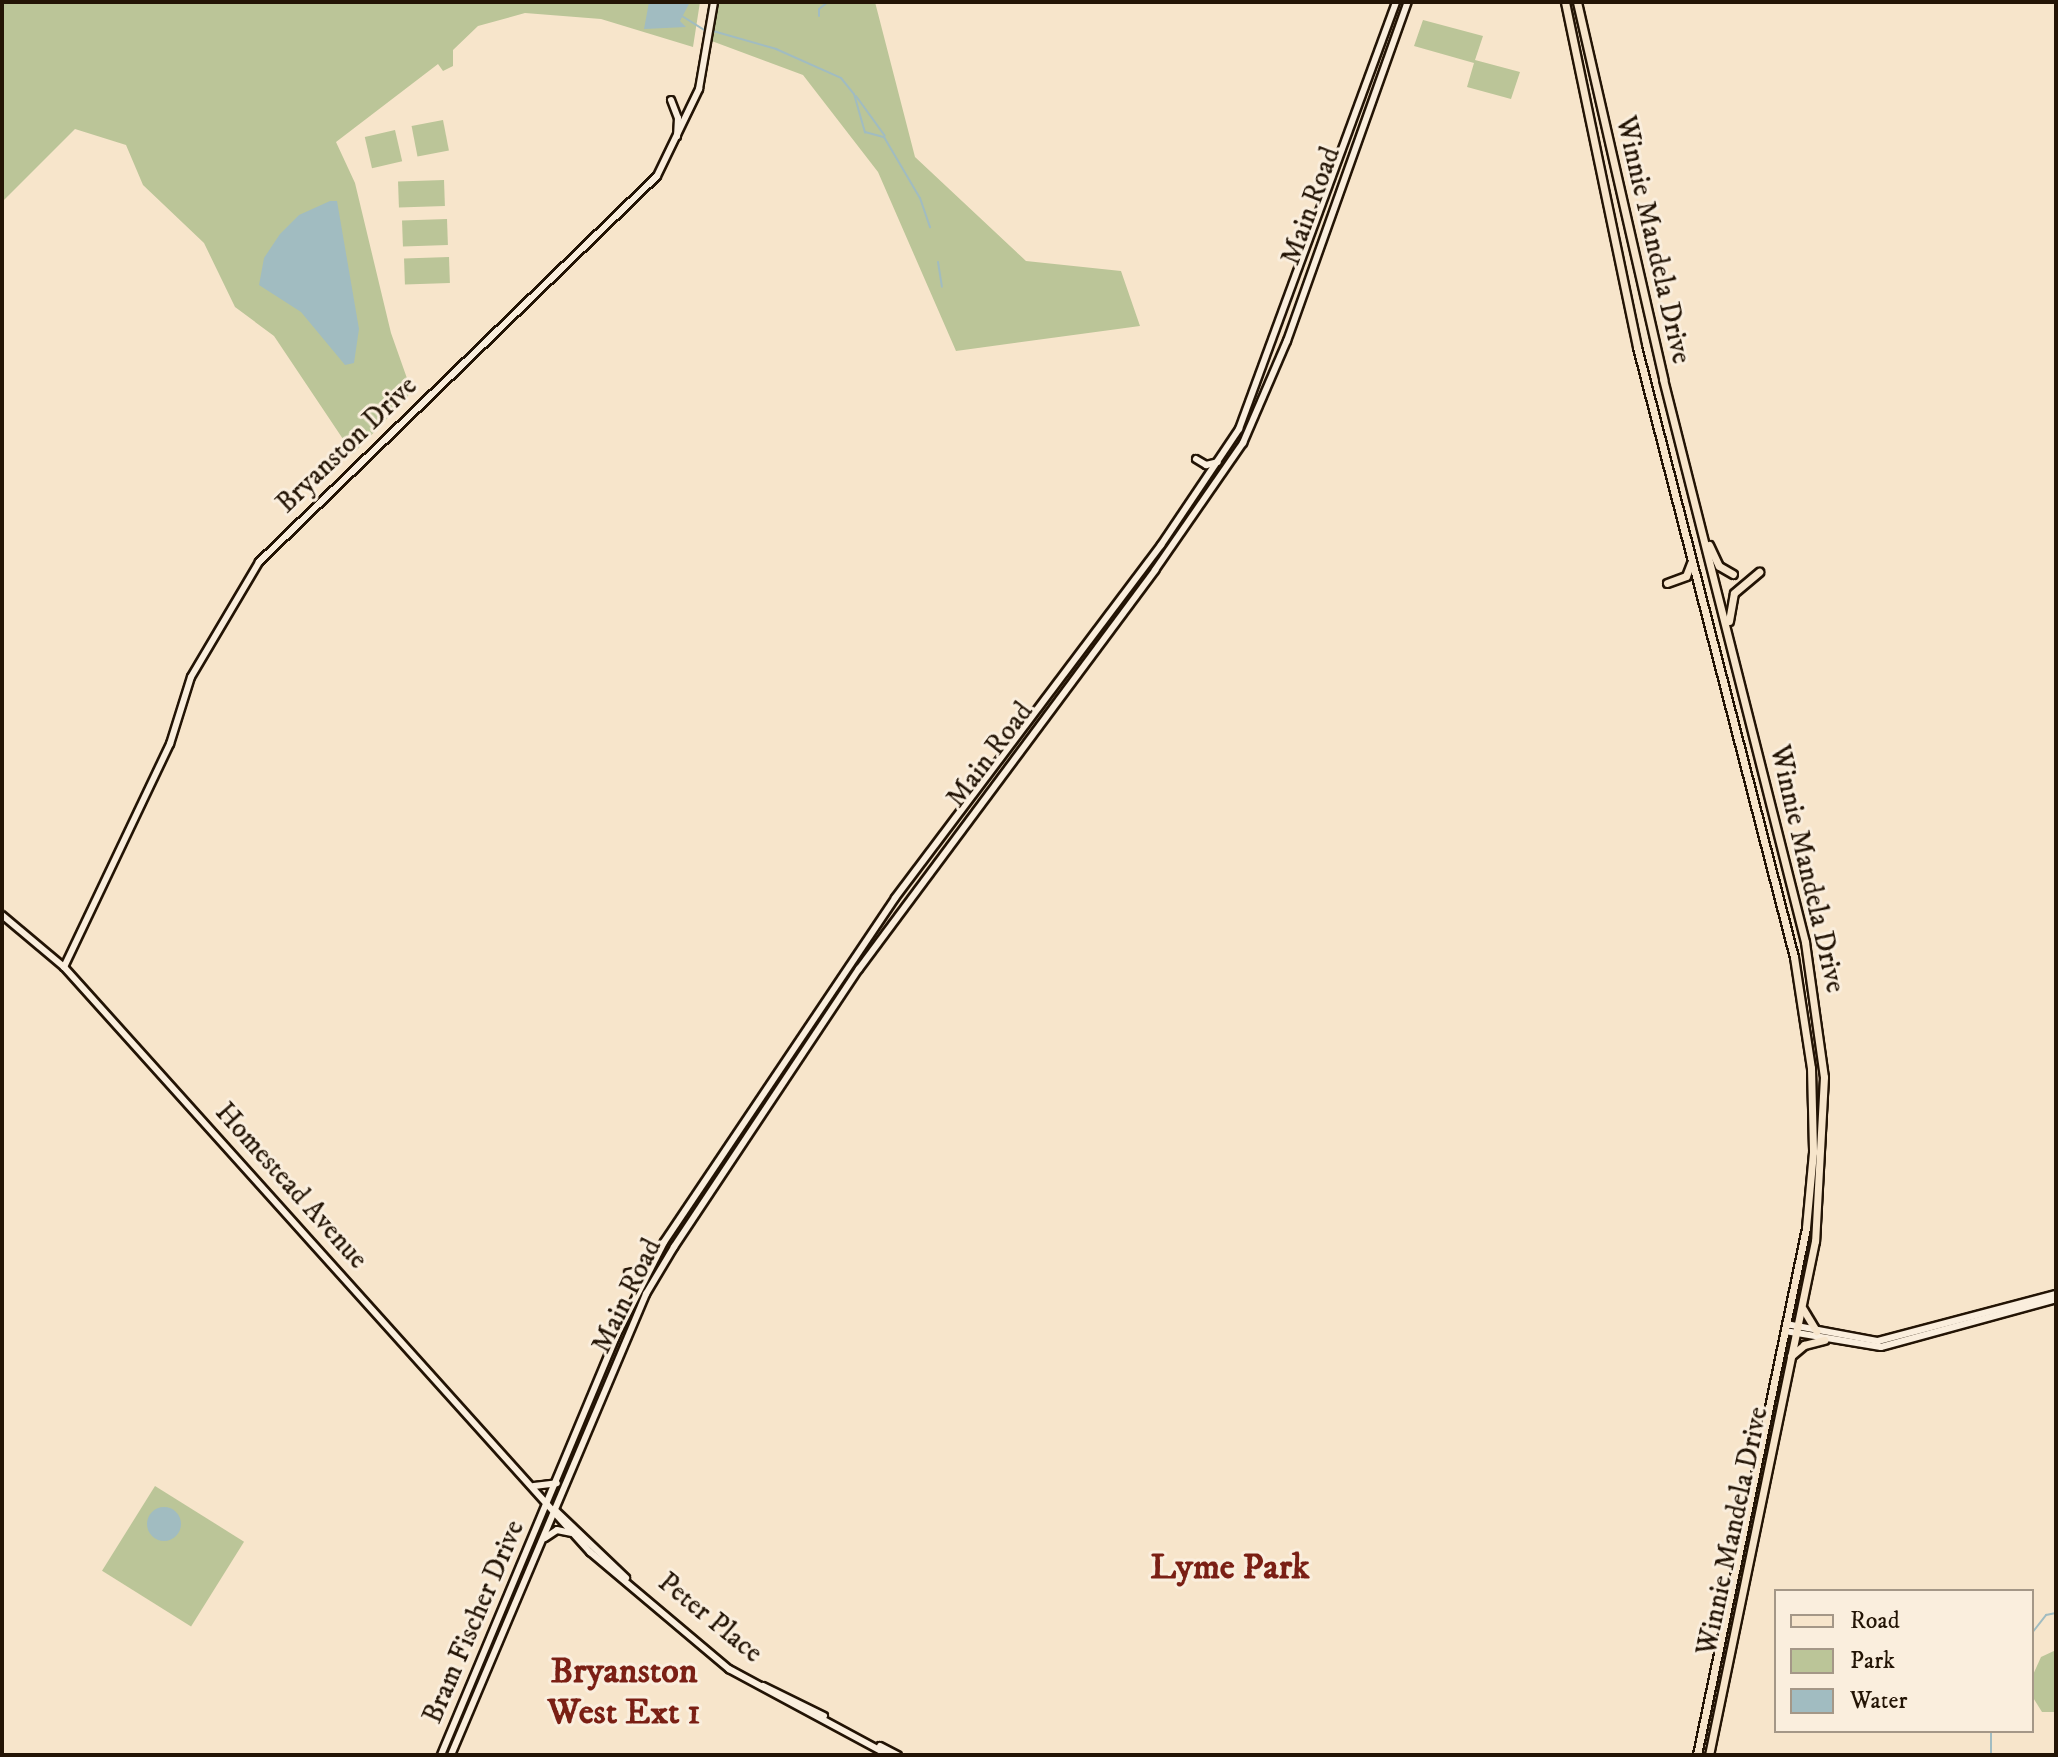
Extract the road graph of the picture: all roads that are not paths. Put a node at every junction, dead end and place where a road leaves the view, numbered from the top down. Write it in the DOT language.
graph roads {
  1 [pos="714,2"];
  2 [pos="1396,2"];
  3 [pos="1408,2"];
  4 [pos="1565,2"];
  5 [pos="1577,3"];
  6 [pos="671,100"];
  7 [pos="677,140"];
  8 [pos="1196,459"];
  9 [pos="1219,462"];
  10 [pos="1702,533"];
  11 [pos="1692,561"];
  12 [pos="1759,572"];
  13 [pos="1733,574"];
  14 [pos="1667,583"];
  15 [pos="1729,630"];
  16 [pos="2,915"];
  17 [pos="64,967"];
  18 [pos="647,1270"];
  19 [pos="628,1273"];
  20 [pos="2056,1297"];
  21 [pos="1802,1307"];
  22 [pos="1785,1328"];
  23 [pos="1797,1330"];
  24 [pos="1816,1331"];
  25 [pos="1824,1340"];
  26 [pos="1791,1357"];
  27 [pos="558,1483"];
  28 [pos="534,1486"];
  29 [pos="549,1504"];
  30 [pos="555,1513"];
  31 [pos="571,1533"];
  32 [pos="544,1540"];
  33 [pos="441,1755"];
  34 [pos="451,1755"];
  35 [pos="889,1755"];
  36 [pos="898,1755"];
  37 [pos="1697,1755"];
  38 [pos="1709,1755"];
  1 -- 7 [label="main road, Bryanston Drive"];
  2 -- 9 [label="main road, Main Road"];
  3 -- 30 [label="main road, Main Road"];
  4 -- 11 [label="main road, Winnie Mandela Drive"];
  5 -- 10 [label="main road, Winnie Mandela Drive"];
  6 -- 7 [label="main road"];
  7 -- 17 [label="main road, Bryanston Drive"];
  8 -- 9 [label="main road"];
  9 -- 18 [label="main road, Main Road"];
  10 -- 13 [label="main road"];
  10 -- 15 [label="main road, Winnie Mandela Drive"];
  11 -- 14 [label="main road"];
  11 -- 22 [label="main road, Winnie Mandela Drive"];
  12 -- 15 [label="main road"];
  15 -- 21 [label="main road, Winnie Mandela Drive"];
  16 -- 17 [label="main road, Homestead Avenue"];
  17 -- 28 [label="main road, Homestead Avenue"];
  18 -- 19 [label="main road"];
  18 -- 27 [label="main road, Main Road"];
  20 -- 24 [label="main road"];
  20 -- 25 [label="main road"];
  21 -- 23 [label="main road, Winnie Mandela Drive"];
  21 -- 24 [label="main road"];
  22 -- 23 [label="main road"];
  22 -- 37 [label="main road, Winnie Mandela Drive"];
  23 -- 24 [label="main road"];
  23 -- 25 [label="main road"];
  23 -- 26 [label="main road, Winnie Mandela Drive"];
  25 -- 26 [label="main road"];
  26 -- 38 [label="main road, Winnie Mandela Drive"];
  27 -- 28 [label="main road"];
  27 -- 29 [label="main road, Main Road"];
  28 -- 29 [label="main road, Homestead Avenue"];
  29 -- 30 [label="main road, Homestead Avenue"];
  29 -- 33 [label="main road, Bram Fischer Drive"];
  30 -- 31 [label="main road, Peter Place"];
  30 -- 32 [label="main road, Bram Fischer Drive"];
  30 -- 36 [label="main road, Peter Place"];
  31 -- 32 [label="main road"];
  31 -- 35 [label="main road, Peter Place"];
  32 -- 34 [label="main road, Bram Fischer Drive"];
}
